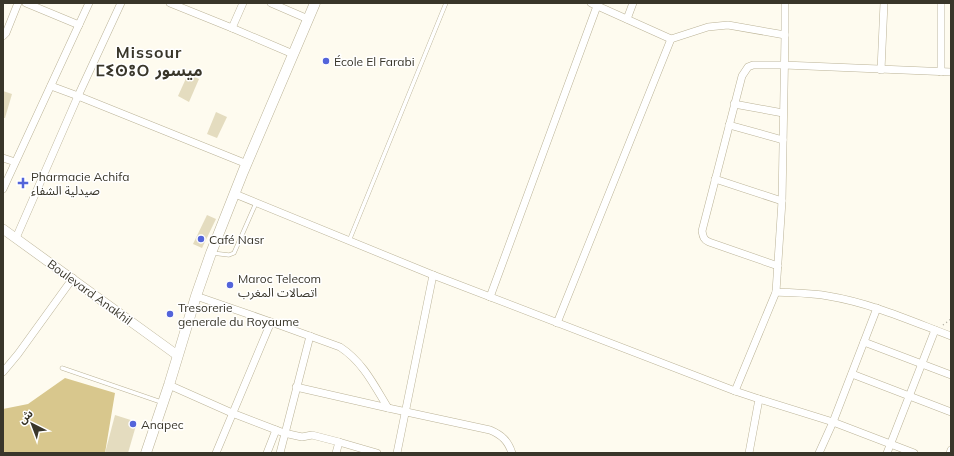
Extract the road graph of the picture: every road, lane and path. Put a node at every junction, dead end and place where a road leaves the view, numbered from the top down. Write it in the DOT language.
graph roads {
  1 [pos="18,3"];
  2 [pos="26,3"];
  3 [pos="89,3"];
  4 [pos="121,3"];
  5 [pos="170,3"];
  6 [pos="243,3"];
  7 [pos="271,3"];
  8 [pos="315,3"];
  9 [pos="446,3"];
  10 [pos="633,3"];
  11 [pos="785,3"];
  12 [pos="884,3"];
  13 [pos="942,3"];
  14 [pos="594,4"];
  15 [pos="308,19"];
  16 [pos="627,19"];
  17 [pos="79,25"];
  18 [pos="232,28"];
  19 [pos="785,35"];
  20 [pos="3,36"];
  21 [pos="671,40"];
  22 [pos="293,54"];
  23 [pos="784,65"];
  24 [pos="881,70"];
  25 [pos="941,72"];
  26 [pos="951,72"];
  27 [pos="51,86"];
  28 [pos="78,96"];
  29 [pos="734,104"];
  30 [pos="783,113"];
  31 [pos="729,125"];
  32 [pos="783,140"];
  33 [pos="3,158"];
  34 [pos="15,162"];
  35 [pos="248,164"];
  36 [pos="715,180"];
  37 [pos="3,189"];
  38 [pos="235,194"];
  39 [pos="782,201"];
  40 [pos="256,203"];
  41 [pos="3,229"];
  42 [pos="16,238"];
  43 [pos="349,241"];
  44 [pos="211,253"];
  45 [pos="778,266"];
  46 [pos="433,275"];
  47 [pos="73,278"];
  48 [pos="776,292"];
  49 [pos="196,296"];
  50 [pos="490,297"];
  51 [pos="878,308"];
  52 [pos="271,322"];
  53 [pos="557,323"];
  54 [pos="935,330"];
  55 [pos="310,336"];
  56 [pos="951,336"];
  57 [pos="864,342"];
  58 [pos="178,355"];
  59 [pos="923,364"];
  60 [pos="62,368"];
  61 [pos="3,372"];
  62 [pos="852,374"];
  63 [pos="951,375"];
  64 [pos="170,385"];
  65 [pos="296,387"];
  66 [pos="735,391"];
  67 [pos="909,395"];
  68 [pos="759,399"];
  69 [pos="164,403"];
  70 [pos="388,408"];
  71 [pos="406,412"];
  72 [pos="951,412"];
  73 [pos="232,413"];
  74 [pos="833,422"];
  75 [pos="276,430"];
  76 [pos="284,433"];
  77 [pos="339,442"];
  78 [pos="891,444"];
  79 [pos="951,450"];
  80 [pos="146,453"];
  81 [pos="216,453"];
  82 [pos="267,453"];
  83 [pos="280,453"];
  84 [pos="336,453"];
  85 [pos="377,453"];
  86 [pos="397,453"];
  87 [pos="512,453"];
  88 [pos="749,453"];
  89 [pos="819,453"];
  90 [pos="887,453"];
  91 [pos="914,453"];
  92 [pos="950,453"];
  1 -- 20 [label="street"];
  2 -- 17 [label="street"];
  3 -- 17 [label="street"];
  4 -- 28 [label="street"];
  5 -- 18 [label="street"];
  6 -- 18 [label="street"];
  7 -- 15 [label="street"];
  8 -- 15 [label="main road"];
  9 -- 43 [label="lane"];
  10 -- 16 [label="street"];
  11 -- 19 [label="street"];
  12 -- 24 [label="street"];
  13 -- 25 [label="street"];
  14 -- 16 [label="street"];
  14 -- 50 [label="street"];
  15 -- 22 [label="main road"];
  16 -- 21 [label="street"];
  17 -- 27 [label="street"];
  18 -- 22 [label="street"];
  19 -- 21 [label="street"];
  19 -- 23 [label="street"];
  21 -- 53 [label="street"];
  22 -- 35 [label="main road"];
  23 -- 24 [label="street"];
  23 -- 29 [label="street"];
  23 -- 30 [label="street"];
  24 -- 25 [label="street"];
  25 -- 26 [label="street"];
  27 -- 28 [label="street"];
  27 -- 34 [label="street"];
  28 -- 35 [label="street"];
  28 -- 42 [label="street"];
  29 -- 30 [label="street"];
  29 -- 31 [label="street"];
  30 -- 32 [label="street"];
  31 -- 32 [label="street"];
  31 -- 36 [label="street"];
  32 -- 39 [label="street"];
  33 -- 34 [label="street"];
  34 -- 37 [label="street"];
  35 -- 38 [label="main road"];
  36 -- 39 [label="street"];
  36 -- 45 [label="street"];
  38 -- 40 [label="street"];
  38 -- 44 [label="main road"];
  39 -- 45 [label="street"];
  40 -- 43 [label="street"];
  40 -- 44 [label="lane"];
  41 -- 42 [label="street, Boulevard Anakhil"];
  42 -- 47 [label="street, Boulevard Anakhil"];
  43 -- 46 [label="street"];
  44 -- 49 [label="main road"];
  45 -- 48 [label="street"];
  46 -- 50 [label="street"];
  46 -- 71 [label="street"];
  47 -- 58 [label="street, Boulevard Anakhil"];
  47 -- 61 [label="street"];
  48 -- 51 [label="street"];
  48 -- 66 [label="street"];
  49 -- 52 [label="street"];
  49 -- 58 [label="main road"];
  50 -- 53 [label="street"];
  51 -- 54 [label="street"];
  51 -- 57 [label="street"];
  52 -- 55 [label="street"];
  52 -- 73 [label="street"];
  53 -- 66 [label="street"];
  54 -- 56 [label="street"];
  54 -- 59 [label="street"];
  55 -- 65 [label="street"];
  55 -- 70 [label="street"];
  57 -- 59 [label="street"];
  57 -- 62 [label="street"];
  58 -- 64 [label="main road"];
  59 -- 63 [label="street"];
  59 -- 67 [label="street"];
  60 -- 69 [label="lane"];
  62 -- 67 [label="street"];
  62 -- 74 [label="street"];
  64 -- 69 [label="main road"];
  64 -- 73 [label="street"];
  65 -- 70 [label="street"];
  65 -- 76 [label="street"];
  66 -- 68 [label="street"];
  67 -- 72 [label="street"];
  67 -- 78 [label="street"];
  68 -- 74 [label="street"];
  68 -- 88 [label="street"];
  69 -- 80 [label="main road"];
  70 -- 71 [label="street"];
  71 -- 86 [label="street"];
  71 -- 87 [label="street"];
  73 -- 75 [label="street"];
  73 -- 81 [label="street"];
  74 -- 78 [label="street"];
  74 -- 89 [label="street"];
  75 -- 76 [label="street"];
  75 -- 82 [label="street"];
  76 -- 77 [label="street"];
  76 -- 83 [label="street"];
  77 -- 84 [label="street"];
  77 -- 85 [label="street"];
  78 -- 90 [label="street"];
  78 -- 91 [label="street"];
  79 -- 92 [label="street"];
}
